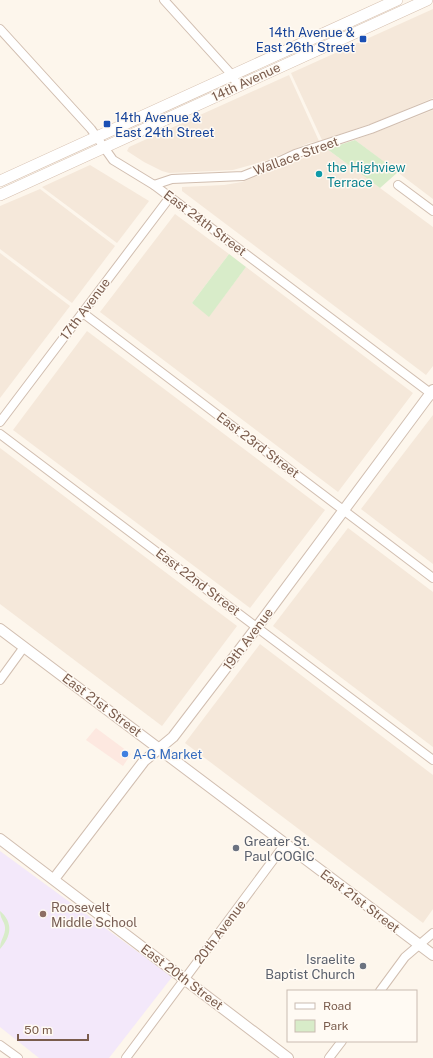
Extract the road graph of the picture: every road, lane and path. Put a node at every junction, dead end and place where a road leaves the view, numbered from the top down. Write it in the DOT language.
graph roads {
  1 [pos="164,0"];
  2 [pos="395,0"];
  3 [pos="427,0"];
  4 [pos="402,12"];
  5 [pos="0,28"];
  6 [pos="232,75"];
  7 [pos="238,86"];
  8 [pos="433,104"];
  9 [pos="96,137"];
  10 [pos="104,147"];
  11 [pos="0,181"];
  12 [pos="154,185"];
  13 [pos="398,185"];
  14 [pos="0,195"];
  15 [pos="170,197"];
  16 [pos="433,212"];
  17 [pos="83,313"];
  18 [pos="432,393"];
  19 [pos="0,422"];
  20 [pos="0,434"];
  21 [pos="343,510"];
  22 [pos="433,578"];
  23 [pos="257,627"];
  24 [pos="0,629"];
  25 [pos="24,647"];
  26 [pos="0,680"];
  27 [pos="159,748"];
  28 [pos="433,760"];
  29 [pos="0,838"];
  30 [pos="285,844"];
  31 [pos="54,879"];
  32 [pos="433,933"];
  33 [pos="419,945"];
  34 [pos="433,956"];
  35 [pos="185,979"];
  36 [pos="381,990"];
  37 [pos="341,1042"];
  38 [pos="0,1045"];
  39 [pos="18,1058"];
  40 [pos="126,1058"];
  41 [pos="288,1058"];
  42 [pos="329,1058"];
  1 -- 6 [label="street"];
  2 -- 4 [label="street"];
  2 -- 6 [label="main road, 14th Avenue"];
  3 -- 4 [label="main road, 14th Avenue"];
  4 -- 7 [label="main road, 14th Avenue"];
  5 -- 9 [label="street, East 24th Street"];
  6 -- 7 [label="street"];
  6 -- 9 [label="main road, 14th Avenue"];
  7 -- 10 [label="main road, 14th Avenue"];
  8 -- 12 [label="street, Wallace Street"];
  9 -- 10 [label="street, East 24th Street"];
  9 -- 11 [label="main road, 14th Avenue"];
  10 -- 12 [label="street, East 24th Street"];
  10 -- 14 [label="main road, 14th Avenue"];
  12 -- 15 [label="street, East 24th Street"];
  13 -- 16 [label="street"];
  15 -- 17 [label="street, 17th Avenue"];
  15 -- 18 [label="street, East 24th Street"];
  17 -- 19 [label="street, 17th Avenue"];
  17 -- 21 [label="street, East 23rd Street"];
  18 -- 21 [label="street, 19th Avenue"];
  20 -- 23 [label="street, East 22nd Street"];
  21 -- 22 [label="street, East 23rd Street"];
  21 -- 23 [label="street, 19th Avenue"];
  23 -- 27 [label="street, 19th Avenue"];
  23 -- 28 [label="street, East 22nd Street"];
  24 -- 25 [label="street, East 21st Street"];
  25 -- 26 [label="street"];
  25 -- 27 [label="street, East 21st Street"];
  27 -- 30 [label="street, East 21st Street"];
  27 -- 31 [label="street, 19th Avenue"];
  29 -- 31 [label="street, East 20th Street"];
  30 -- 33 [label="street, East 21st Street"];
  30 -- 35 [label="street, 20th Avenue"];
  31 -- 35 [label="street, East 20th Street"];
  32 -- 33 [label="street"];
  33 -- 34 [label="street, East 21st Street"];
  33 -- 36 [label="street"];
  35 -- 40 [label="street, 20th Avenue"];
  35 -- 41 [label="street, East 20th Street"];
  37 -- 42 [label="street"];
  38 -- 39 [label="street"];
}
